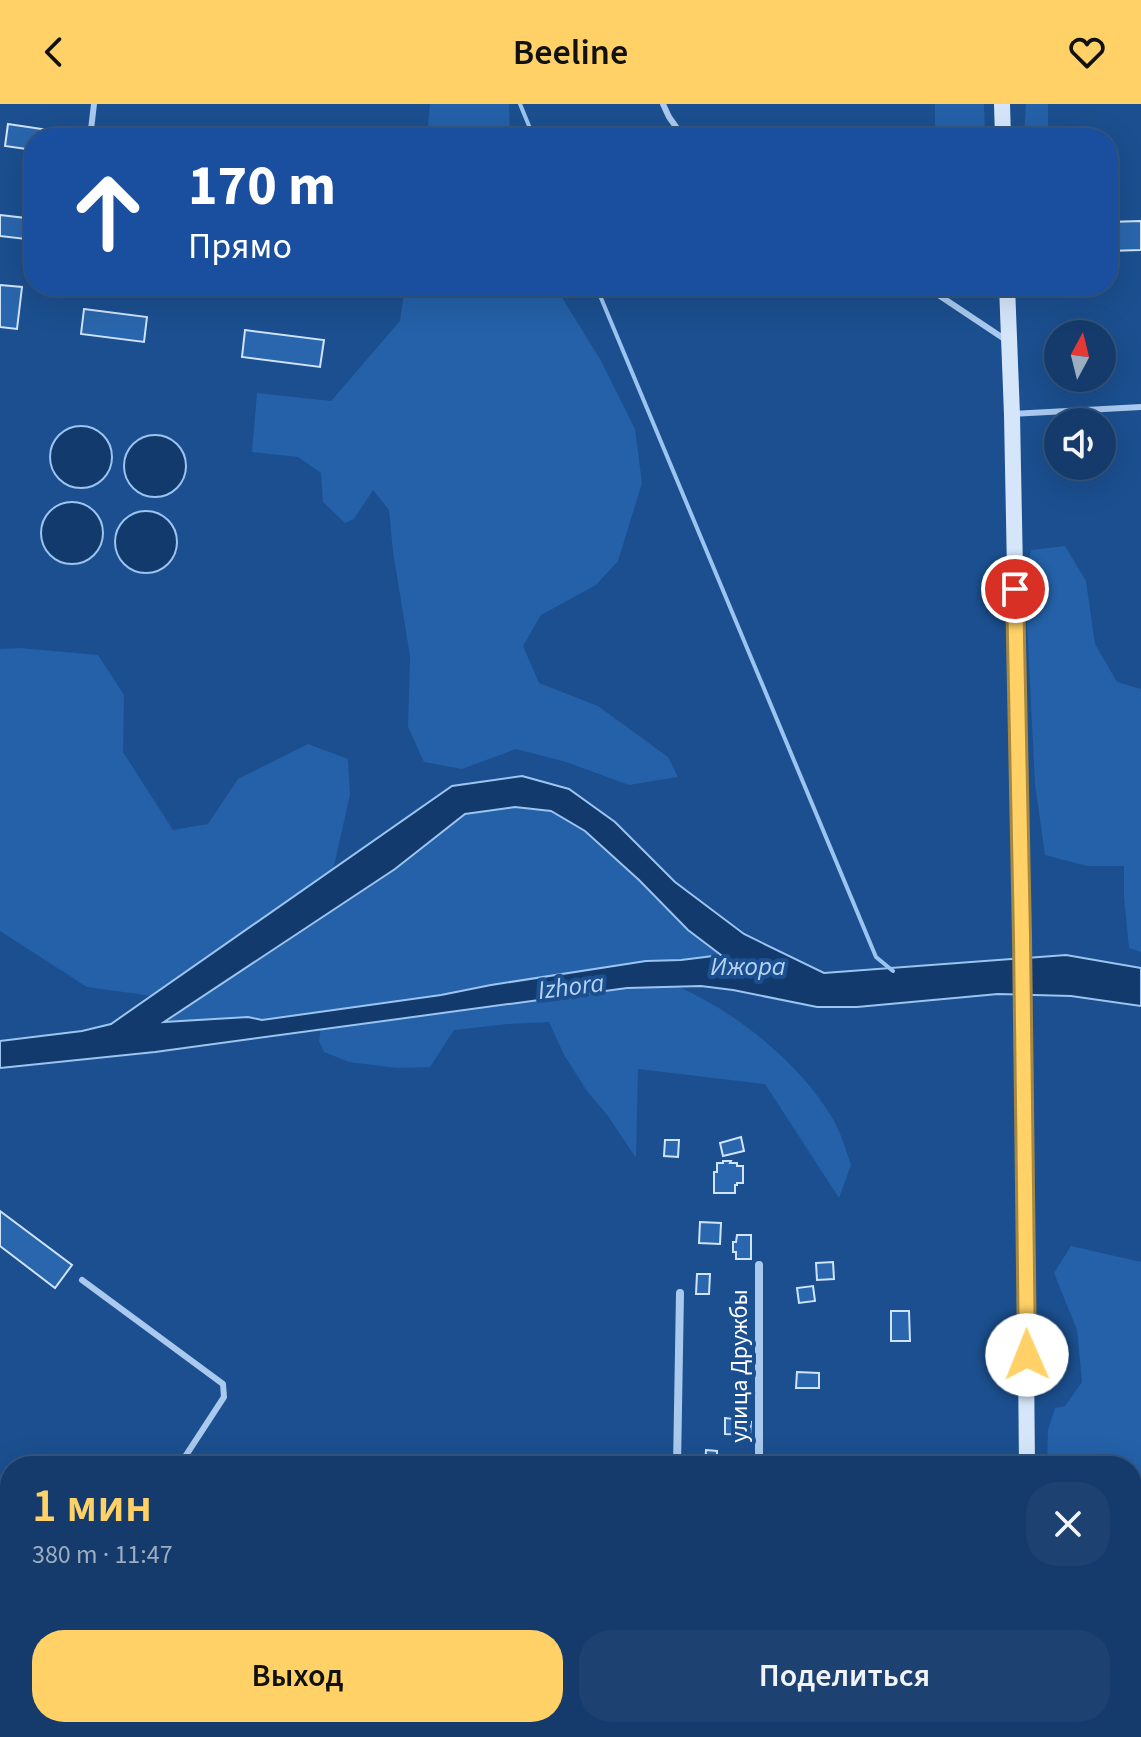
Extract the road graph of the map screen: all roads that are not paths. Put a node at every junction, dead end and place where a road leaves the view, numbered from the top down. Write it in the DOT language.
graph roads {
  1 [pos="94,104"];
  2 [pos="663,104"];
  3 [pos="1002,104"];
  4 [pos="91,128"];
  5 [pos="677,128"];
  6 [pos="1003,128"];
  7 [pos="940,296"];
  8 [pos="1007,296"];
  9 [pos="1009,343"];
  10 [pos="1141,407"];
  11 [pos="1012,415"];
  12 [pos="759,1265"];
  13 [pos="82,1280"];
  14 [pos="680,1293"];
  15 [pos="186,1456"];
  16 [pos="677,1456"];
  17 [pos="759,1456"];
  18 [pos="1027,1456"];
  1 -- 4 [label="lane"];
  2 -- 5 [label="lane"];
  3 -- 6 [label="main road"];
  7 -- 9 [label="lane"];
  8 -- 9 [label="main road"];
  9 -- 11 [label="main road"];
  10 -- 11 [label="lane"];
  11 -- 18 [label="main road"];
  12 -- 17 [label="street, улица Дружбы"];
  13 -- 15 [label="lane"];
  14 -- 16 [label="street"];
}
